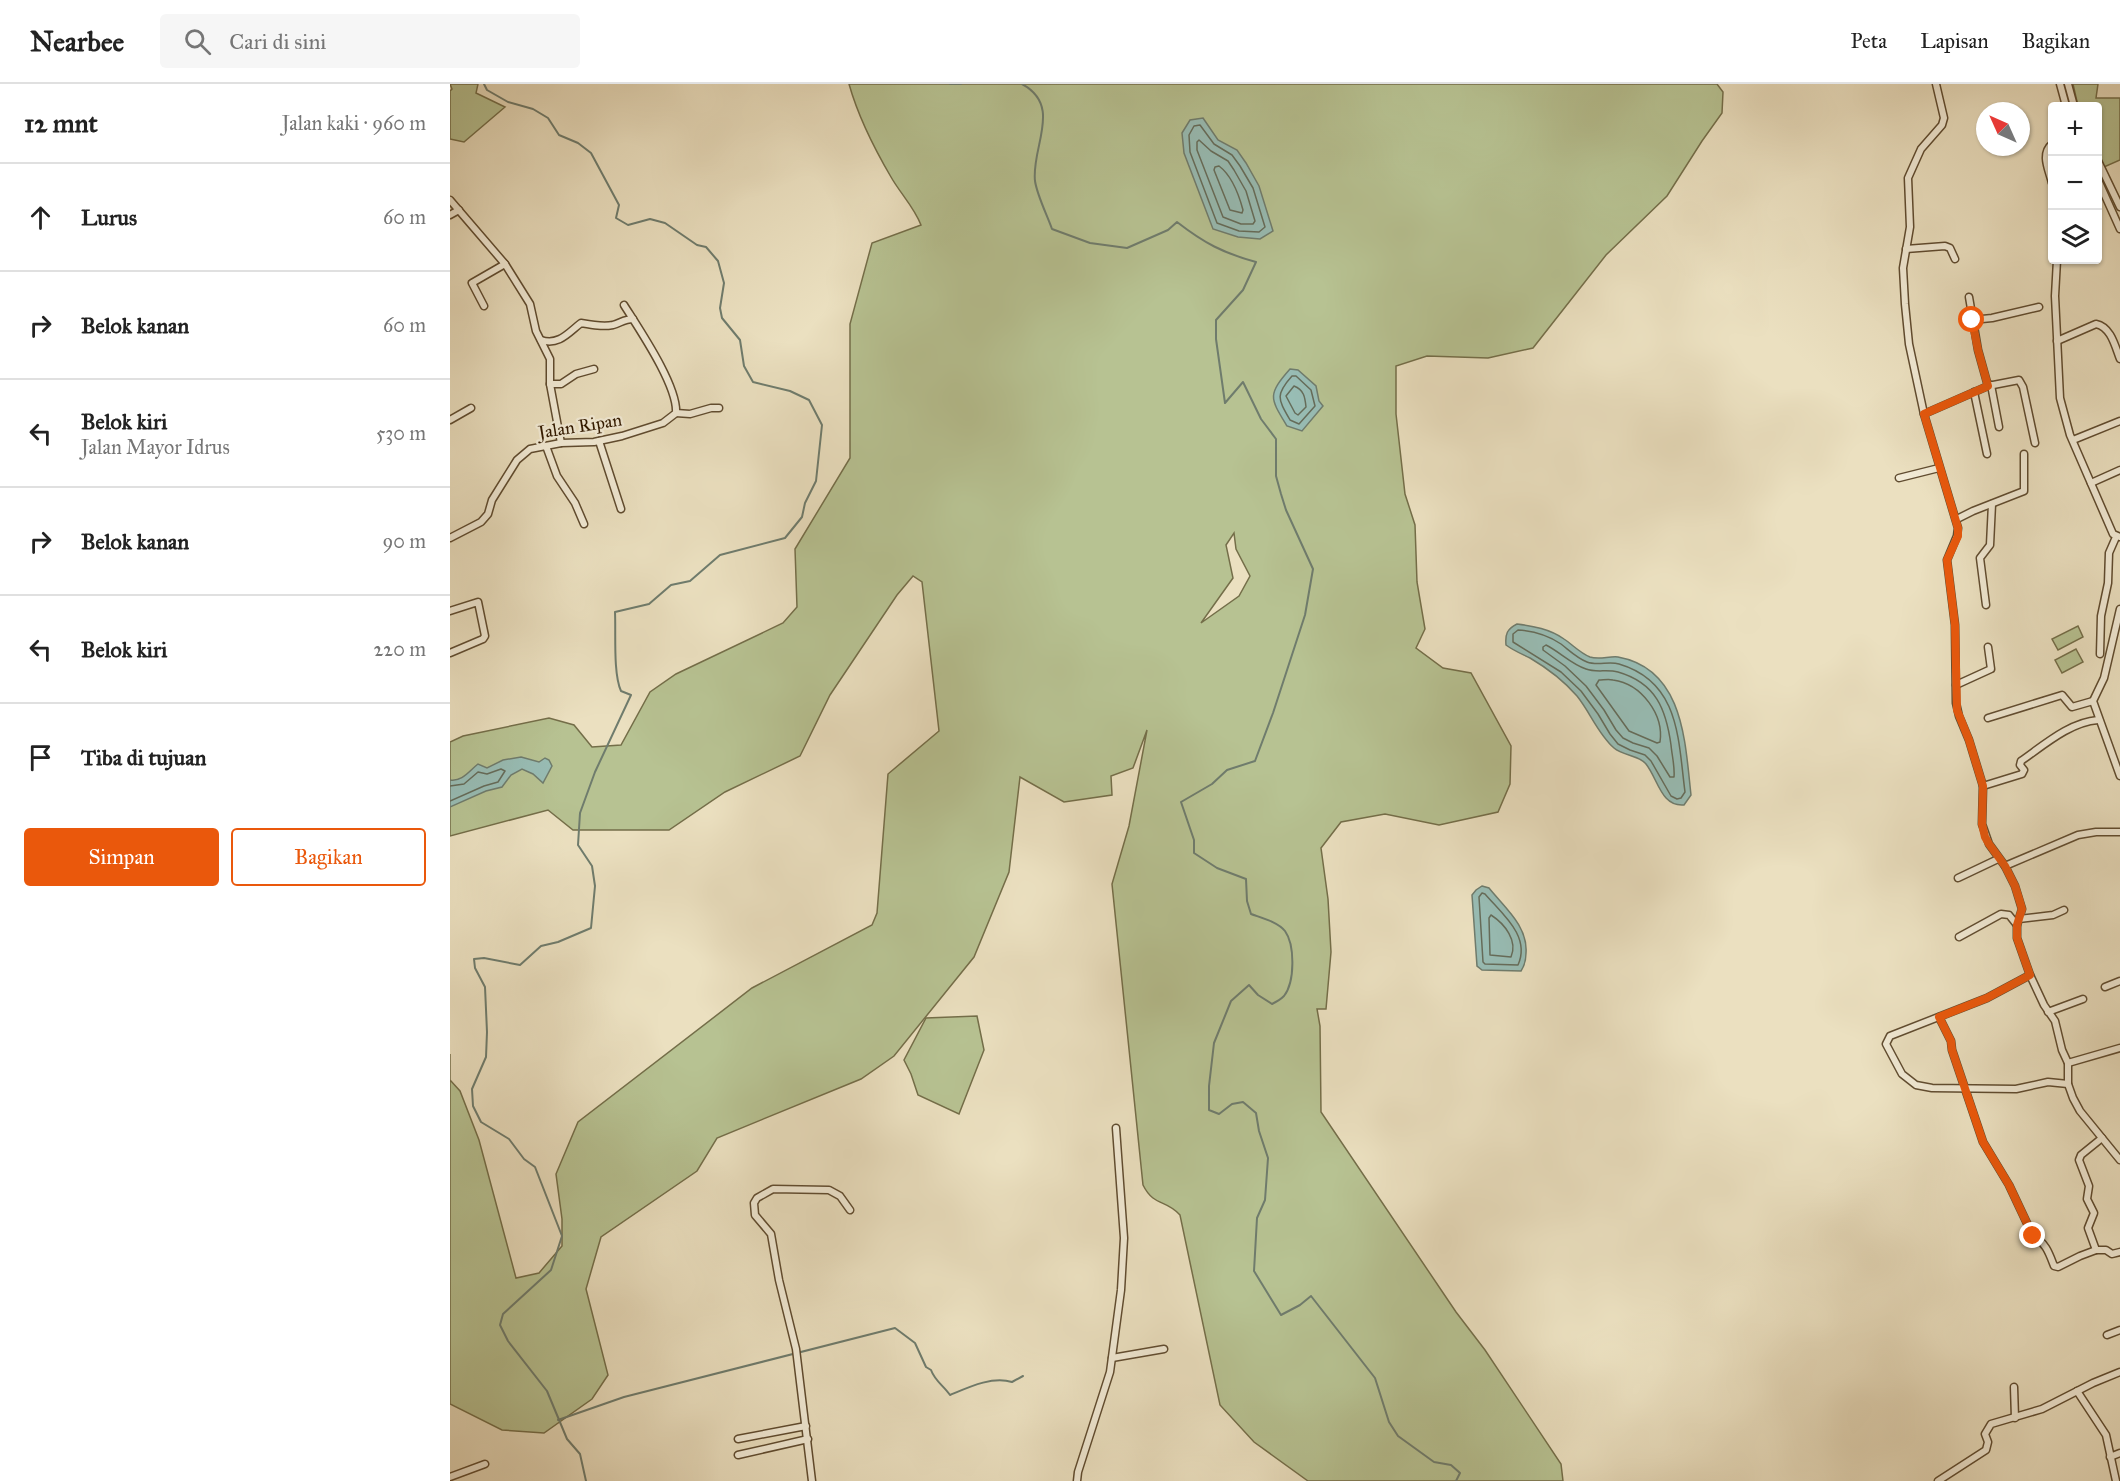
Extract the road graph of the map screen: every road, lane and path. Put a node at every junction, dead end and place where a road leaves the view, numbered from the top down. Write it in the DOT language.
graph roads {
  1 [pos="1936,84"];
  2 [pos="2060,84"];
  3 [pos="2068,84"];
  4 [pos="2065,102"];
  5 [pos="2073,102"];
  6 [pos="2048,147"];
  7 [pos="2048,168"];
  8 [pos="2102,172"];
  9 [pos="2102,191"];
  10 [pos="450,200"];
  11 [pos="2120,207"];
  12 [pos="459,210"];
  13 [pos="450,215"];
  14 [pos="2120,229"];
  15 [pos="1906,249"];
  16 [pos="1954,259"];
  17 [pos="505,264"];
  18 [pos="2057,264"];
  19 [pos="1969,297"];
  20 [pos="624,305"];
  21 [pos="484,306"];
  22 [pos="2038,307"];
  23 [pos="633,319"];
  24 [pos="1972,320"];
  25 [pos="541,340"];
  26 [pos="2057,341"];
  27 [pos="2120,359"];
  28 [pos="594,369"];
  29 [pos="550,384"];
  30 [pos="1989,385"];
  31 [pos="1974,392"];
  32 [pos="471,408"];
  33 [pos="719,408"];
  34 [pos="676,410"];
  35 [pos="1924,414"];
  36 [pos="450,420"];
  37 [pos="2120,421"];
  38 [pos="1999,427"];
  39 [pos="2073,440"];
  40 [pos="599,441"];
  41 [pos="561,443"];
  42 [pos="2036,443"];
  43 [pos="546,446"];
  44 [pos="1987,454"];
  45 [pos="2024,454"];
  46 [pos="1939,468"];
  47 [pos="2120,470"];
  48 [pos="1899,478"];
  49 [pos="2091,483"];
  50 [pos="1992,504"];
  51 [pos="621,509"];
  52 [pos="1957,519"];
  53 [pos="584,524"];
  54 [pos="2118,537"];
  55 [pos="450,538"];
  56 [pos="1986,605"];
  57 [pos="2120,609"];
  58 [pos="450,611"];
  59 [pos="1988,647"];
  60 [pos="450,653"];
  61 [pos="2100,654"];
  62 [pos="1956,685"];
  63 [pos="2093,701"];
  64 [pos="1988,718"];
  65 [pos="2098,720"];
  66 [pos="2119,770"];
  67 [pos="1983,786"];
  68 [pos="2120,832"];
  69 [pos="1998,859"];
  70 [pos="2005,866"];
  71 [pos="1958,878"];
  72 [pos="2064,910"];
  73 [pos="2018,922"];
  74 [pos="1959,937"];
  75 [pos="2030,975"];
  76 [pos="2120,981"];
  77 [pos="2105,987"];
  78 [pos="2083,999"];
  79 [pos="2048,1012"];
  80 [pos="1939,1017"];
  81 [pos="2120,1048"];
  82 [pos="2068,1063"];
  83 [pos="2068,1084"];
  84 [pos="1965,1089"];
  85 [pos="1116,1128"];
  86 [pos="2102,1138"];
  87 [pos="2120,1160"];
  88 [pos="850,1210"];
  89 [pos="2096,1250"];
  90 [pos="2120,1252"];
  91 [pos="2120,1330"];
  92 [pos="2108,1335"];
  93 [pos="1164,1349"];
  94 [pos="1112,1358"];
  95 [pos="2120,1372"];
  96 [pos="2013,1387"];
  97 [pos="2077,1391"];
  98 [pos="2015,1418"];
  99 [pos="806,1426"];
  100 [pos="738,1439"];
  101 [pos="807,1439"];
  102 [pos="2120,1453"];
  103 [pos="738,1455"];
  104 [pos="2110,1457"];
  105 [pos="485,1464"];
  106 [pos="450,1477"];
  107 [pos="812,1481"];
  108 [pos="1077,1481"];
  109 [pos="1938,1481"];
  110 [pos="2116,1481"];
  1 -- 15 [label="street"];
  2 -- 4 [label="street"];
  3 -- 5 [label="street"];
  6 -- 7 [label="street"];
  8 -- 11 [label="street"];
  9 -- 14 [label="street"];
  10 -- 12 [label="street"];
  12 -- 13 [label="street"];
  12 -- 17 [label="street"];
  15 -- 16 [label="street"];
  15 -- 35 [label="street"];
  17 -- 21 [label="street"];
  17 -- 25 [label="street"];
  18 -- 26 [label="street"];
  19 -- 24 [label="street"];
  20 -- 23 [label="street"];
  22 -- 24 [label="street"];
  23 -- 25 [label="street"];
  23 -- 34 [label="street"];
  24 -- 30 [label="street"];
  25 -- 29 [label="street"];
  26 -- 27 [label="street"];
  26 -- 39 [label="street"];
  28 -- 29 [label="street"];
  29 -- 41 [label="street"];
  30 -- 31 [label="street"];
  30 -- 38 [label="street"];
  30 -- 42 [label="street"];
  31 -- 35 [label="street"];
  31 -- 44 [label="street"];
  32 -- 36 [label="street"];
  33 -- 34 [label="street"];
  34 -- 40 [label="street, Jalan Ripan"];
  35 -- 46 [label="street"];
  37 -- 39 [label="street"];
  39 -- 49 [label="street"];
  40 -- 41 [label="street, Jalan Ripan"];
  40 -- 51 [label="street"];
  41 -- 43 [label="street, Jalan Ripan"];
  43 -- 53 [label="street"];
  43 -- 55 [label="street, Jalan Ripan"];
  45 -- 50 [label="street"];
  46 -- 48 [label="street"];
  46 -- 52 [label="street"];
  47 -- 49 [label="street"];
  49 -- 54 [label="street"];
  50 -- 52 [label="street"];
  50 -- 56 [label="street"];
  52 -- 62 [label="street"];
  54 -- 61 [label="street"];
  57 -- 63 [label="street"];
  58 -- 60 [label="street"];
  59 -- 62 [label="street"];
  62 -- 67 [label="street"];
  63 -- 64 [label="street"];
  63 -- 65 [label="street"];
  65 -- 66 [label="street"];
  65 -- 67 [label="street"];
  67 -- 69 [label="street"];
  68 -- 70 [label="street"];
  69 -- 70 [label="street"];
  69 -- 71 [label="street"];
  70 -- 73 [label="street"];
  72 -- 73 [label="street"];
  73 -- 74 [label="street"];
  73 -- 75 [label="street"];
  75 -- 79 [label="street"];
  75 -- 80 [label="street"];
  76 -- 77 [label="street"];
  78 -- 79 [label="street"];
  79 -- 82 [label="street"];
  80 -- 84 [label="street"];
  80 -- 84 [label="street"];
  81 -- 82 [label="street"];
  82 -- 83 [label="street"];
  83 -- 84 [label="street"];
  83 -- 86 [label="street"];
  84 -- 89 [label="street"];
  85 -- 94 [label="street"];
  86 -- 87 [label="street"];
  86 -- 89 [label="street"];
  88 -- 99 [label="street"];
  89 -- 90 [label="street"];
  91 -- 92 [label="street"];
  93 -- 94 [label="street"];
  94 -- 108 [label="street"];
  95 -- 97 [label="street"];
  96 -- 98 [label="street"];
  97 -- 98 [label="street"];
  97 -- 104 [label="street"];
  98 -- 109 [label="street"];
  99 -- 100 [label="street"];
  99 -- 101 [label="street"];
  101 -- 103 [label="street"];
  101 -- 107 [label="street"];
  102 -- 104 [label="street"];
  104 -- 110 [label="street"];
  105 -- 106 [label="street"];
}
